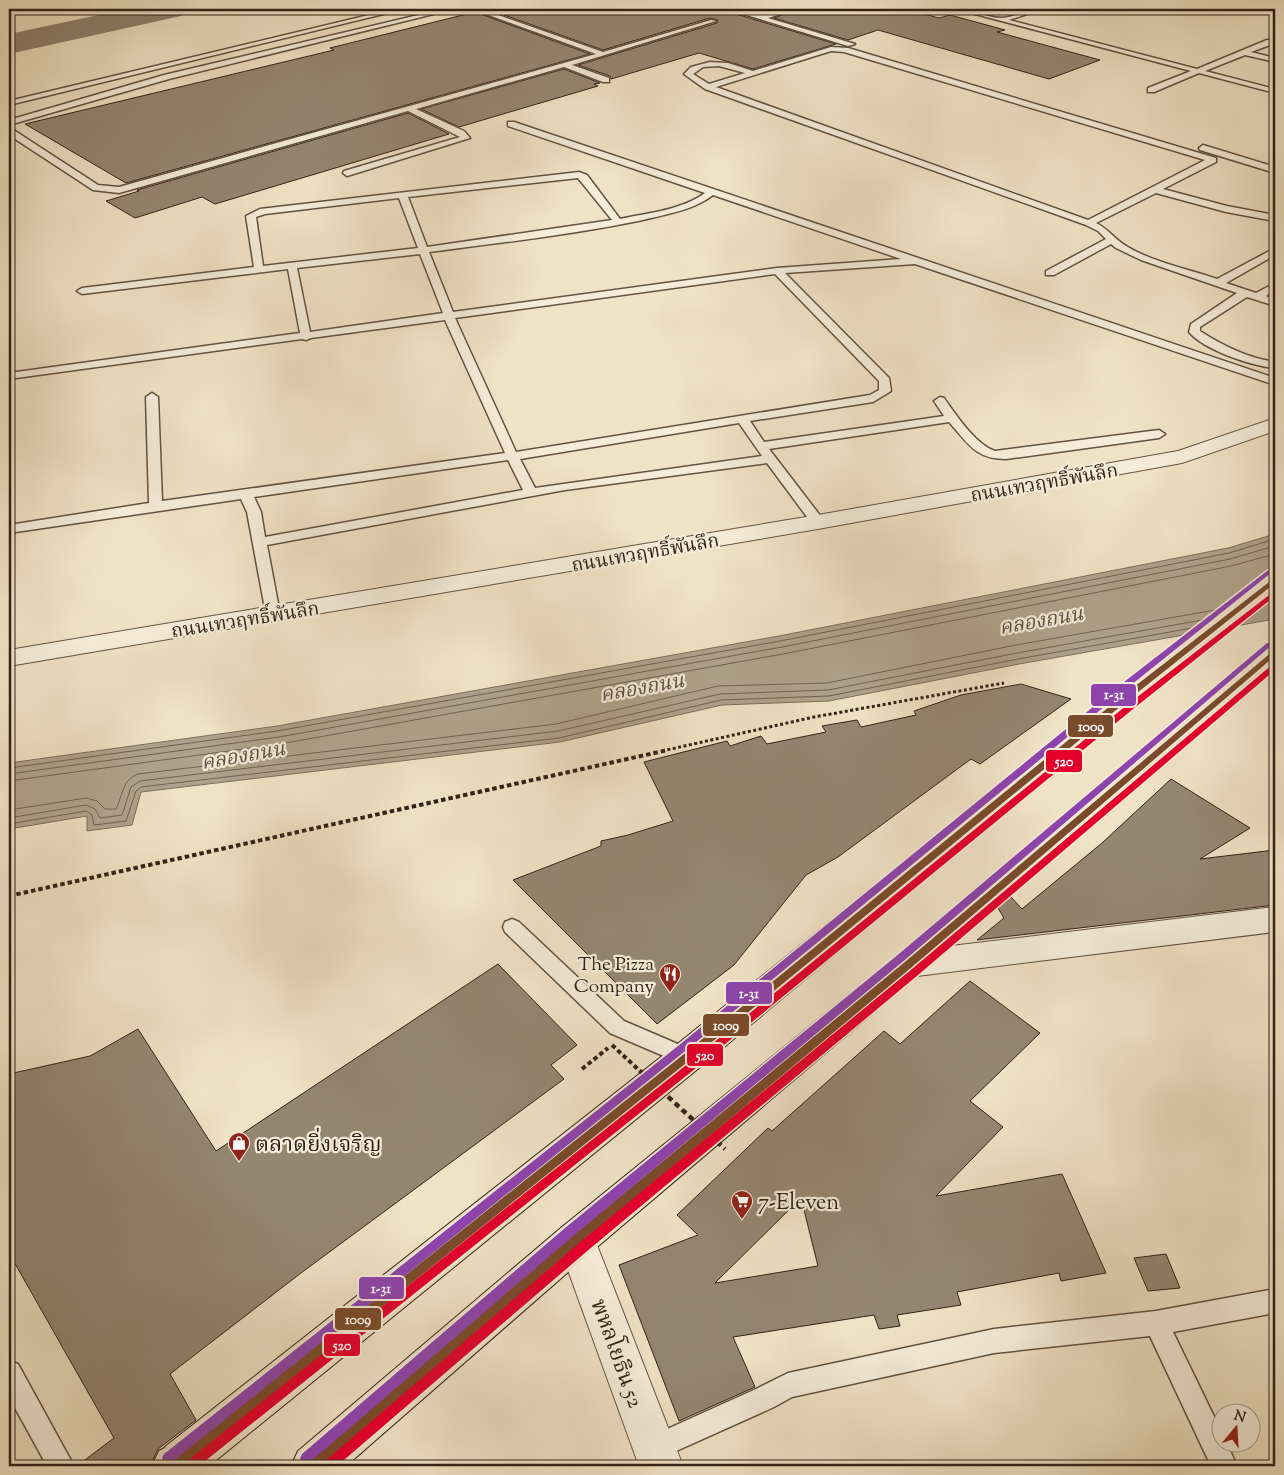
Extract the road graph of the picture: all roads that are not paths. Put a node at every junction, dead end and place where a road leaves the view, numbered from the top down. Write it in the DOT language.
graph roads {
  1 [pos="401,9"];
  2 [pos="451,9"];
  3 [pos="475,9"];
  4 [pos="730,9"];
  5 [pos="794,9"];
  6 [pos="959,9"];
  7 [pos="1039,9"];
  8 [pos="1263,9"];
  9 [pos="1007,10"];
  10 [pos="1275,12"];
  11 [pos="1021,14"];
  12 [pos="760,18"];
  13 [pos="1002,20"];
  14 [pos="713,21"];
  15 [pos="1043,30"];
  16 [pos="1029,35"];
  17 [pos="1270,42"];
  18 [pos="1246,53"];
  19 [pos="604,54"];
  20 [pos="1275,60"];
  21 [pos="564,65"];
  22 [pos="1200,71"];
  23 [pos="752,73"];
  24 [pos="606,80"];
  25 [pos="708,87"];
  26 [pos="1005,88"];
  27 [pos="1151,90"];
  28 [pos="1275,91"];
  29 [pos="9,103"];
  30 [pos="408,108"];
  31 [pos="9,123"];
  32 [pos="511,124"];
  33 [pos="9,130"];
  34 [pos="1194,145"];
  35 [pos="1223,154"];
  36 [pos="1213,160"];
  37 [pos="1275,170"];
  38 [pos="347,172"];
  39 [pos="1156,190"];
  40 [pos="712,192"];
  41 [pos="402,194"];
  42 [pos="1275,218"];
  43 [pos="618,222"];
  44 [pos="1090,223"];
  45 [pos="1113,239"];
  46 [pos="425,250"];
  47 [pos="1275,251"];
  48 [pos="913,261"];
  49 [pos="292,266"];
  50 [pos="259,270"];
  51 [pos="777,271"];
  52 [pos="1050,273"];
  53 [pos="1218,283"];
  54 [pos="1275,286"];
  55 [pos="82,291"];
  56 [pos="1245,292"];
  57 [pos="1257,297"];
  58 [pos="1275,303"];
  59 [pos="449,316"];
  60 [pos="306,337"];
  61 [pos="1275,365"];
  62 [pos="9,376"];
  63 [pos="1275,382"];
  64 [pos="152,397"];
  65 [pos="940,401"];
  66 [pos="741,418"];
  67 [pos="952,418"];
  68 [pos="1275,424"];
  69 [pos="1159,434"];
  70 [pos="761,446"];
  71 [pos="512,456"];
  72 [pos="770,459"];
  73 [pos="531,492"];
  74 [pos="246,494"];
  75 [pos="156,506"];
  76 [pos="818,522"];
  77 [pos="9,529"];
  78 [pos="260,542"];
  79 [pos="1275,580"];
  80 [pos="273,614"];
  81 [pos="1275,653"];
  82 [pos="9,658"];
  83 [pos="1275,919"];
  84 [pos="512,927"];
  85 [pos="909,964"];
  86 [pos="687,1057"];
  87 [pos="576,1240"];
  88 [pos="1275,1301"];
  89 [pos="1156,1323"];
  90 [pos="9,1373"];
  91 [pos="657,1457"];
  92 [pos="323,1462"];
  93 [pos="178,1463"];
  94 [pos="61,1466"];
  95 [pos="1224,1466"];
  1 -- 29 [label="lane"];
  2 -- 31 [label="lane"];
  3 -- 19 [label="lane"];
  4 -- 12 [label="lane"];
  5 -- 12 [label="lane"];
  6 -- 13 [label="lane"];
  7 -- 11 [label="lane"];
  8 -- 10 [label="lane"];
  9 -- 11 [label="lane"];
  11 -- 13 [label="lane"];
  12 -- 26 [label="lane"];
  13 -- 15 [label="lane"];
  14 -- 19 [label="lane"];
  15 -- 16 [label="lane"];
  15 -- 22 [label="lane"];
  17 -- 18 [label="lane"];
  18 -- 20 [label="lane"];
  18 -- 22 [label="lane"];
  19 -- 21 [label="lane"];
  21 -- 24 [label="lane"];
  21 -- 30 [label="lane"];
  22 -- 27 [label="lane"];
  22 -- 28 [label="lane"];
  23 -- 25 [label="lane"];
  23 -- 25 [label="lane"];
  23 -- 36 [label="lane"];
  25 -- 44 [label="lane"];
  30 -- 33 [label="lane"];
  30 -- 38 [label="lane"];
  32 -- 40 [label="lane"];
  34 -- 35 [label="lane"];
  35 -- 36 [label="lane"];
  35 -- 37 [label="lane"];
  36 -- 39 [label="lane"];
  39 -- 42 [label="lane"];
  39 -- 44 [label="lane"];
  40 -- 43 [label="lane"];
  40 -- 48 [label="lane"];
  41 -- 43 [label="lane"];
  41 -- 46 [label="lane"];
  41 -- 50 [label="lane"];
  43 -- 46 [label="lane"];
  44 -- 45 [label="lane"];
  45 -- 52 [label="lane"];
  45 -- 53 [label="lane"];
  46 -- 49 [label="lane"];
  46 -- 59 [label="lane"];
  47 -- 53 [label="lane"];
  48 -- 51 [label="lane"];
  48 -- 63 [label="lane"];
  49 -- 50 [label="lane"];
  49 -- 60 [label="lane"];
  50 -- 55 [label="lane"];
  51 -- 59 [label="lane"];
  51 -- 66 [label="lane"];
  53 -- 56 [label="lane"];
  54 -- 57 [label="lane"];
  56 -- 57 [label="lane"];
  56 -- 61 [label="lane"];
  57 -- 58 [label="lane"];
  59 -- 60 [label="lane"];
  59 -- 71 [label="lane"];
  60 -- 62 [label="lane"];
  64 -- 75 [label="lane"];
  65 -- 67 [label="lane"];
  66 -- 70 [label="lane"];
  66 -- 71 [label="lane"];
  67 -- 69 [label="lane"];
  67 -- 70 [label="lane"];
  68 -- 76 [label="street, ถนนเทวฤทธิ์พันลึก"];
  70 -- 72 [label="lane"];
  71 -- 73 [label="lane"];
  71 -- 74 [label="lane"];
  72 -- 73 [label="lane"];
  72 -- 76 [label="lane"];
  73 -- 78 [label="lane"];
  74 -- 75 [label="lane"];
  74 -- 78 [label="lane"];
  75 -- 77 [label="lane"];
  76 -- 80 [label="street, ถนนเทวฤทธิ์พันลึก"];
  78 -- 80 [label="lane"];
  79 -- 86 [label="main road"];
  80 -- 82 [label="street, ถนนเทวฤทธิ์พันลึก"];
  81 -- 85 [label="main road"];
  83 -- 85 [label="street"];
  84 -- 86 [label="lane"];
  85 -- 87 [label="main road"];
  86 -- 93 [label="main road"];
  87 -- 91 [label="street, พหลโยธิน 52"];
  87 -- 92 [label="main road"];
  88 -- 89 [label="lane"];
  89 -- 91 [label="lane"];
  89 -- 95 [label="lane"];
  90 -- 94 [label="lane"];
}
